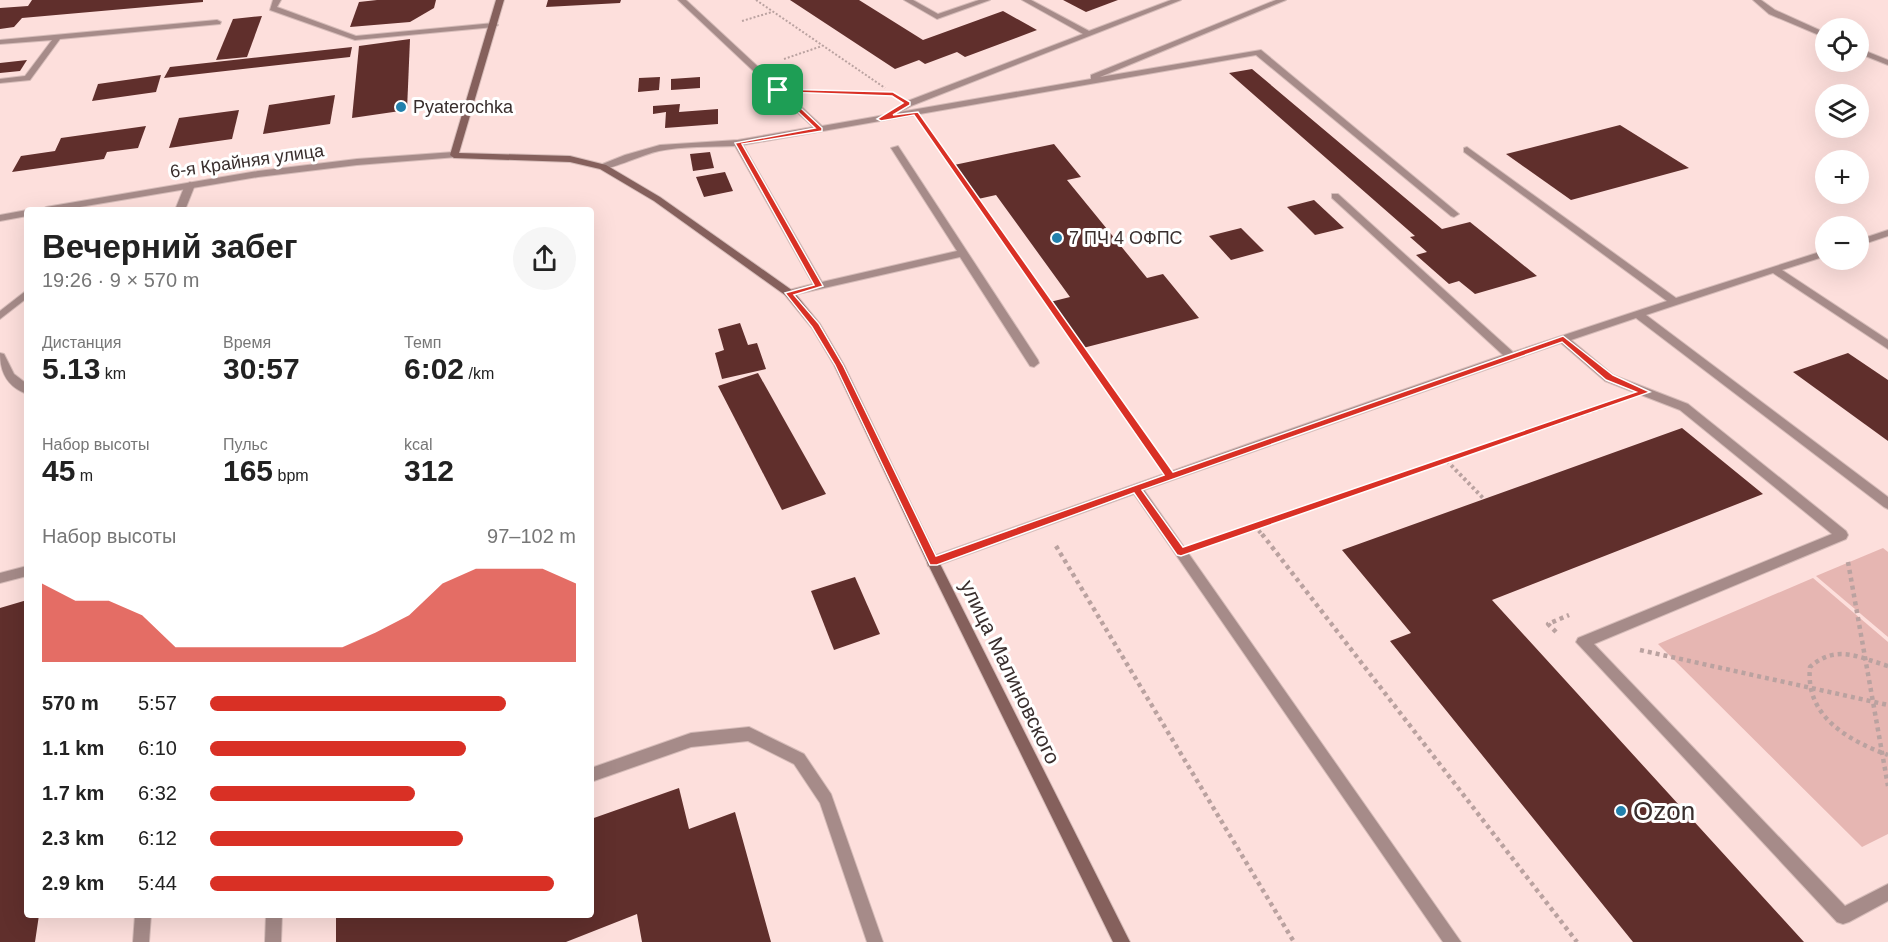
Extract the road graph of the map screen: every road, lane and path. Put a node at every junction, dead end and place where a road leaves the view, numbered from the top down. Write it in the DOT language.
graph roads {
  1 [pos="277,0"];
  2 [pos="500,0"];
  3 [pos="682,0"];
  4 [pos="756,0"];
  5 [pos="908,0"];
  6 [pos="986,0"];
  7 [pos="1026,0"];
  8 [pos="1177,0"];
  9 [pos="1282,0"];
  10 [pos="1757,0"];
  11 [pos="216,22"];
  12 [pos="494,24"];
  13 [pos="1815,31"];
  14 [pos="1089,34"];
  15 [pos="58,36"];
  16 [pos="0,42"];
  17 [pos="823,45"];
  18 [pos="1869,55"];
  19 [pos="1888,63"];
  20 [pos="755,69"];
  21 [pos="0,81"];
  22 [pos="1069,87"];
  23 [pos="778,90"];
  24 [pos="893,94"];
  25 [pos="908,104"];
  26 [pos="916,113"];
  27 [pos="881,119"];
  28 [pos="820,129"];
  29 [pos="738,143"];
  30 [pos="895,148"];
  31 [pos="1467,150"];
  32 [pos="454,155"];
  33 [pos="603,167"];
  34 [pos="190,185"];
  35 [pos="1335,196"];
  36 [pos="63,207"];
  37 [pos="181,207"];
  38 [pos="24,214"];
  39 [pos="1454,214"];
  40 [pos="0,218"];
  41 [pos="1888,233"];
  42 [pos="1869,239"];
  43 [pos="963,253"];
  44 [pos="1815,256"];
  45 [pos="1773,269"];
  46 [pos="819,286"];
  47 [pos="789,293"];
  48 [pos="24,296"];
  49 [pos="1674,301"];
  50 [pos="1638,314"];
  51 [pos="0,316"];
  52 [pos="1563,339"];
  53 [pos="1888,345"];
  54 [pos="0,357"];
  55 [pos="1512,357"];
  56 [pos="1034,363"];
  57 [pos="24,388"];
  58 [pos="1646,392"];
  59 [pos="1447,460"];
  60 [pos="1171,477"];
  61 [pos="1136,488"];
  62 [pos="1484,499"];
  63 [pos="1888,504"];
  64 [pos="1042,522"];
  65 [pos="1255,526"];
  66 [pos="1828,540"];
  67 [pos="1181,552"];
  68 [pos="933,562"];
  69 [pos="24,572"];
  70 [pos="0,578"];
  71 [pos="1570,615"];
  72 [pos="1555,631"];
  73 [pos="1590,639"];
  74 [pos="1563,640"];
  75 [pos="1865,657"];
  76 [pos="1888,666"];
  77 [pos="1807,687"];
  78 [pos="1872,702"];
  79 [pos="1888,705"];
  80 [pos="1885,754"];
  81 [pos="594,774"];
  82 [pos="1888,786"];
  83 [pos="1888,892"];
  84 [pos="143,918"];
  85 [pos="274,918"];
  86 [pos="141,942"];
  87 [pos="273,942"];
  88 [pos="875,942"];
  89 [pos="1122,942"];
  90 [pos="1293,942"];
  91 [pos="1453,942"];
  92 [pos="1577,942"];
  1 -- 12 [label="street"];
  2 -- 12 [label="street"];
  3 -- 20 [label="street"];
  4 -- 17 [label="path"];
  5 -- 6 [label="street"];
  7 -- 14 [label="street"];
  8 -- 14 [label="street"];
  9 -- 22 [label="street"];
  10 -- 13 [label="street"];
  11 -- 15 [label="street"];
  12 -- 32 [label="street"];
  14 -- 25 [label="street"];
  15 -- 16 [label="street"];
  15 -- 21 [label="street"];
  17 -- 20 [label="path"];
  17 -- 24 [label="path"];
  18 -- 19 [label="street"];
  20 -- 23 [label="street"];
  22 -- 26 [label="street"];
  22 -- 39 [label="street"];
  23 -- 24 [label="path"];
  23 -- 28 [label="street"];
  24 -- 25 [label="path"];
  25 -- 27 [label="street"];
  26 -- 27 [label="street"];
  26 -- 60 [label="path"];
  27 -- 28 [label="street"];
  28 -- 29 [label="street"];
  29 -- 33 [label="street"];
  29 -- 46 [label="street"];
  30 -- 43 [label="street"];
  31 -- 49 [label="street"];
  32 -- 33 [label="street, улица Малиновского"];
  32 -- 34 [label="street, 6-я Крайняя улица"];
  33 -- 47 [label="street, улица Малиновского"];
  34 -- 36 [label="street, 6-я Крайняя улица"];
  34 -- 37 [label="street"];
  35 -- 55 [label="street"];
  38 -- 40 [label="street"];
  41 -- 42 [label="street"];
  43 -- 46 [label="street"];
  43 -- 56 [label="street"];
  44 -- 45 [label="street"];
  45 -- 49 [label="street"];
  45 -- 53 [label="street"];
  46 -- 47 [label="street"];
  47 -- 68 [label="street, улица Малиновского"];
  48 -- 51 [label="street"];
  49 -- 50 [label="street"];
  50 -- 52 [label="street"];
  50 -- 63 [label="street"];
  52 -- 55 [label="street"];
  52 -- 58 [label="street"];
  54 -- 57 [label="street"];
  55 -- 60 [label="street"];
  58 -- 59 [label="path"];
  58 -- 66 [label="street"];
  59 -- 62 [label="path"];
  59 -- 65 [label="path"];
  60 -- 61 [label="street"];
  61 -- 64 [label="street"];
  61 -- 67 [label="street"];
  64 -- 68 [label="street"];
  64 -- 90 [label="path"];
  65 -- 67 [label="path"];
  65 -- 92 [label="path"];
  66 -- 73 [label="street"];
  66 -- 75 [label="path"];
  67 -- 91 [label="street"];
  68 -- 89 [label="street, улица Малиновского"];
  69 -- 70 [label="street"];
  71 -- 72 [label="path"];
  72 -- 73 [label="path"];
  72 -- 74 [label="path"];
  73 -- 77 [label="path"];
  73 -- 83 [label="street"];
  75 -- 76 [label="path"];
  75 -- 77 [label="path"];
  75 -- 78 [label="path"];
  77 -- 78 [label="path"];
  77 -- 80 [label="path"];
  78 -- 79 [label="path"];
  78 -- 80 [label="path"];
  80 -- 82 [label="path"];
  81 -- 88 [label="street"];
  84 -- 86 [label="street"];
  85 -- 87 [label="street"];
}
